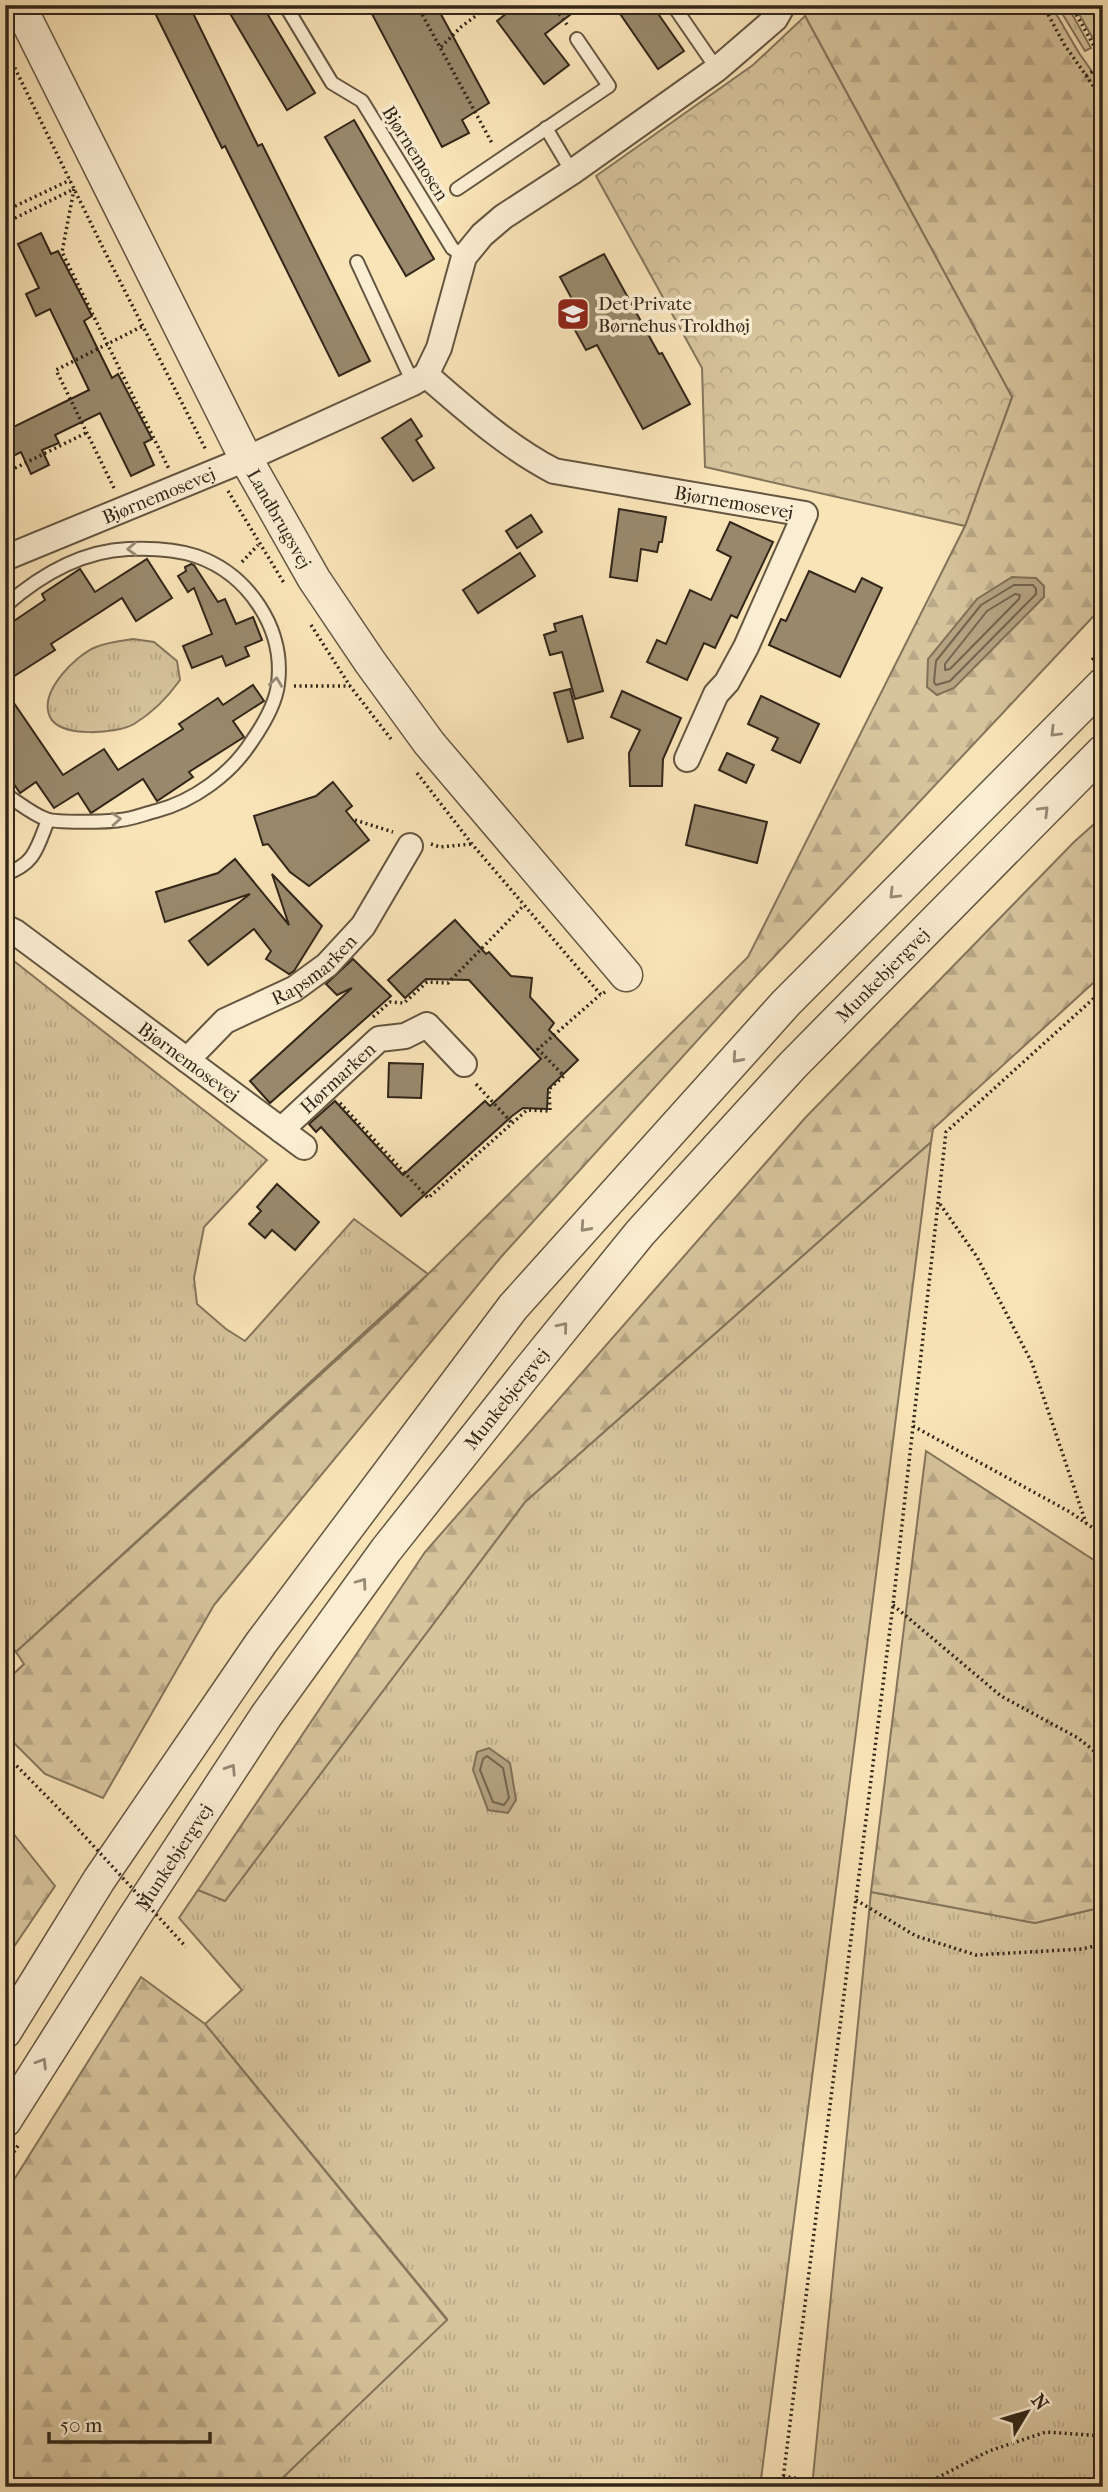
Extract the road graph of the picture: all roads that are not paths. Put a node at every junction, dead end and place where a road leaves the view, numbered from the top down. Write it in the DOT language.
graph roads {
  1 [pos="19,5"];
  2 [pos="285,5"];
  3 [pos="673,5"];
  4 [pos="783,5"];
  5 [pos="577,39"];
  6 [pos="718,69"];
  7 [pos="547,128"];
  8 [pos="572,172"];
  9 [pos="457,189"];
  10 [pos="464,257"];
  11 [pos="357,262"];
  12 [pos="420,379"];
  13 [pos="247,458"];
  14 [pos="8,550"];
  15 [pos="5,606"];
  16 [pos="1103,684"];
  17 [pos="1103,751"];
  18 [pos="687,760"];
  19 [pos="5,794"];
  20 [pos="48,820"];
  21 [pos="410,846"];
  22 [pos="5,874"];
  23 [pos="5,927"];
  24 [pos="626,975"];
  25 [pos="187,1060"];
  26 [pos="464,1064"];
  27 [pos="281,1130"];
  28 [pos="304,1147"];
  29 [pos="5,2032"];
  30 [pos="15,2128"];
  1 -- 13 [label="street, Landbrugsvej"];
  2 -- 10 [label="lane, Bjørnemosen"];
  3 -- 6 [label="lane"];
  4 -- 6 [label="street"];
  5 -- 7 [label="lane, Bjørnemosen"];
  6 -- 8 [label="street"];
  7 -- 8 [label="lane"];
  7 -- 9 [label="lane, Bjørnemosen"];
  8 -- 10 [label="street"];
  10 -- 12 [label="street"];
  11 -- 12 [label="lane"];
  12 -- 13 [label="street, Bjørnemosevej"];
  12 -- 18 [label="street, Bjørnemosevej"];
  13 -- 14 [label="street, Bjørnemosevej"];
  13 -- 24 [label="street, Landbrugsvej"];
  20 -- 15 [label="lane, one-way"];
  16 -- 29 [label="street, one-way"];
  30 -- 17 [label="street, Munkebjergvej, one-way"];
  19 -- 20 [label="lane"];
  20 -- 22 [label="lane"];
  21 -- 25 [label="street, Rapsmarken"];
  23 -- 25 [label="street, Bjørnemosevej"];
  25 -- 27 [label="street, Bjørnemosevej"];
  26 -- 27 [label="street, Hørmarken"];
  27 -- 28 [label="street, Bjørnemosevej"];
}
